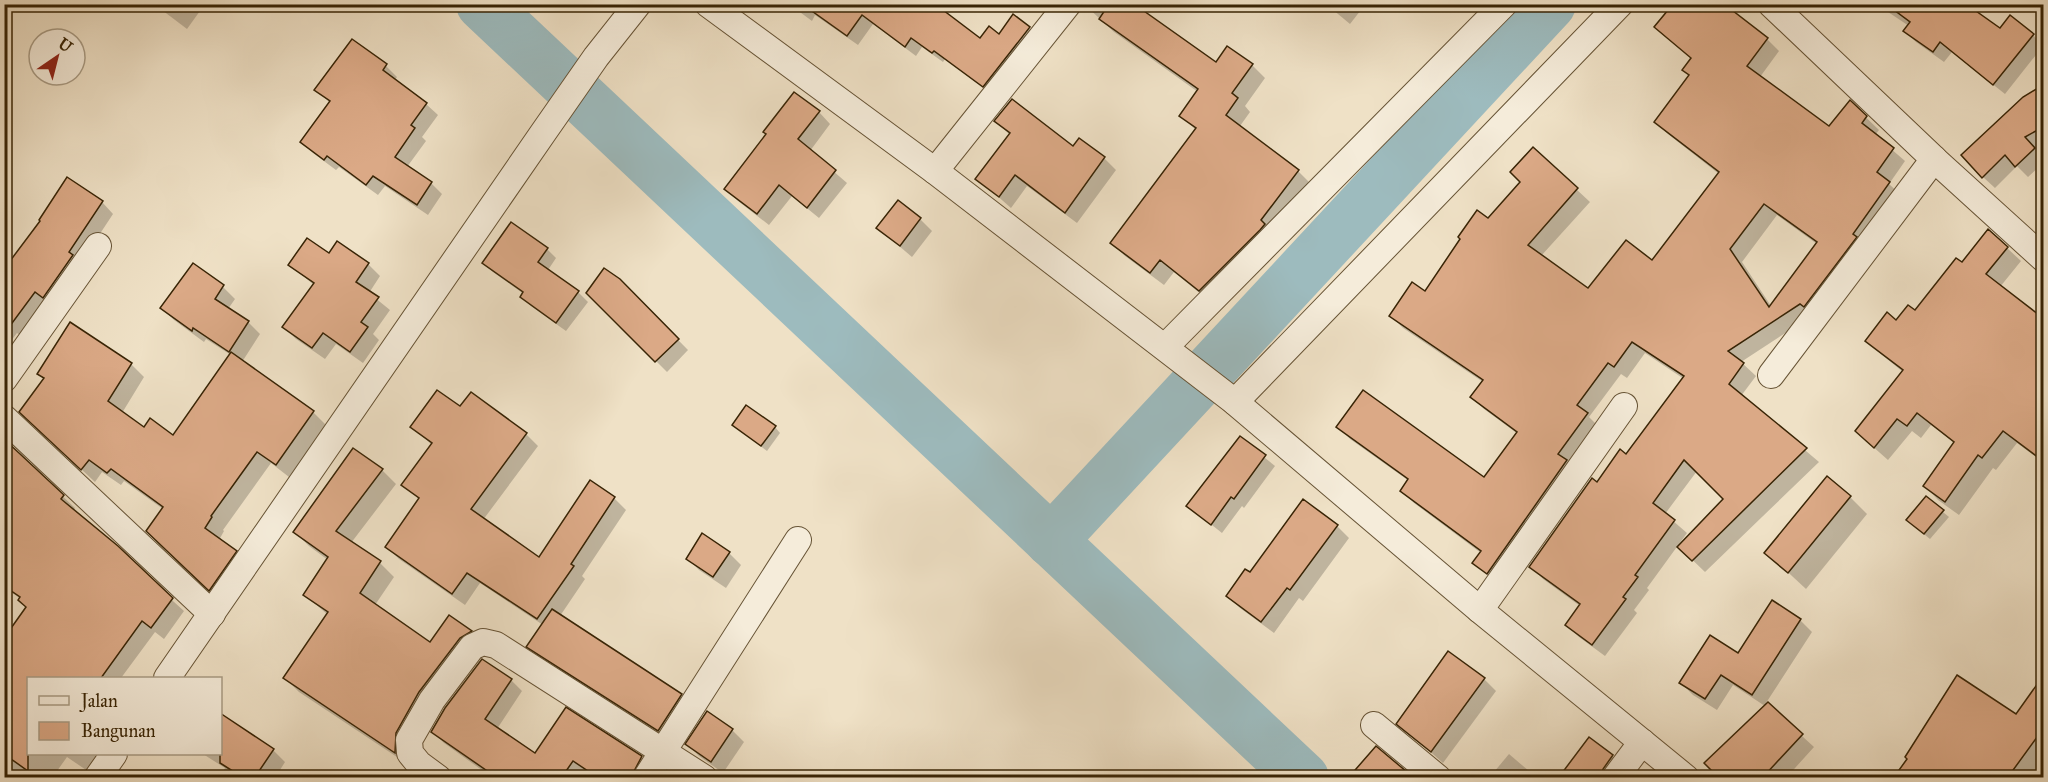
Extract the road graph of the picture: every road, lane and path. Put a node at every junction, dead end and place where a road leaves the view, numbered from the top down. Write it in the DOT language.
graph roads {
  1 [pos="638,4"];
  2 [pos="708,4"];
  3 [pos="1068,4"];
  4 [pos="1504,4"];
  5 [pos="1620,4"];
  6 [pos="1771,4"];
  7 [pos="1934,159"];
  8 [pos="934,171"];
  9 [pos="98,246"];
  10 [pos="2043,259"];
  11 [pos="1168,349"];
  12 [pos="1771,375"];
  13 [pos="4,379"];
  14 [pos="1227,396"];
  15 [pos="1624,406"];
  16 [pos="4,418"];
  17 [pos="798,540"];
  18 [pos="1480,610"];
  19 [pos="212,614"];
  20 [pos="168,677"];
  21 [pos="1374,725"];
  22 [pos="1642,742"];
  23 [pos="663,751"];
  24 [pos="113,755"];
  25 [pos="97,777"];
  26 [pos="438,777"];
  27 [pos="646,777"];
  28 [pos="704,777"];
  29 [pos="1438,777"];
  30 [pos="1615,777"];
  31 [pos="1686,777"];
  1 -- 19 [label="street"];
  2 -- 8 [label="street"];
  3 -- 8 [label="street"];
  4 -- 11 [label="street"];
  5 -- 14 [label="street"];
  6 -- 7 [label="street"];
  7 -- 10 [label="street"];
  7 -- 12 [label="street"];
  8 -- 11 [label="street"];
  9 -- 13 [label="street"];
  11 -- 14 [label="street"];
  14 -- 18 [label="street"];
  15 -- 18 [label="street"];
  16 -- 19 [label="street"];
  17 -- 23 [label="street"];
  18 -- 22 [label="street"];
  19 -- 20 [label="street"];
  21 -- 29 [label="street"];
  22 -- 30 [label="street"];
  22 -- 31 [label="street"];
  23 -- 26 [label="street"];
  23 -- 27 [label="street"];
  23 -- 28 [label="street"];
  24 -- 25 [label="street"];
}
